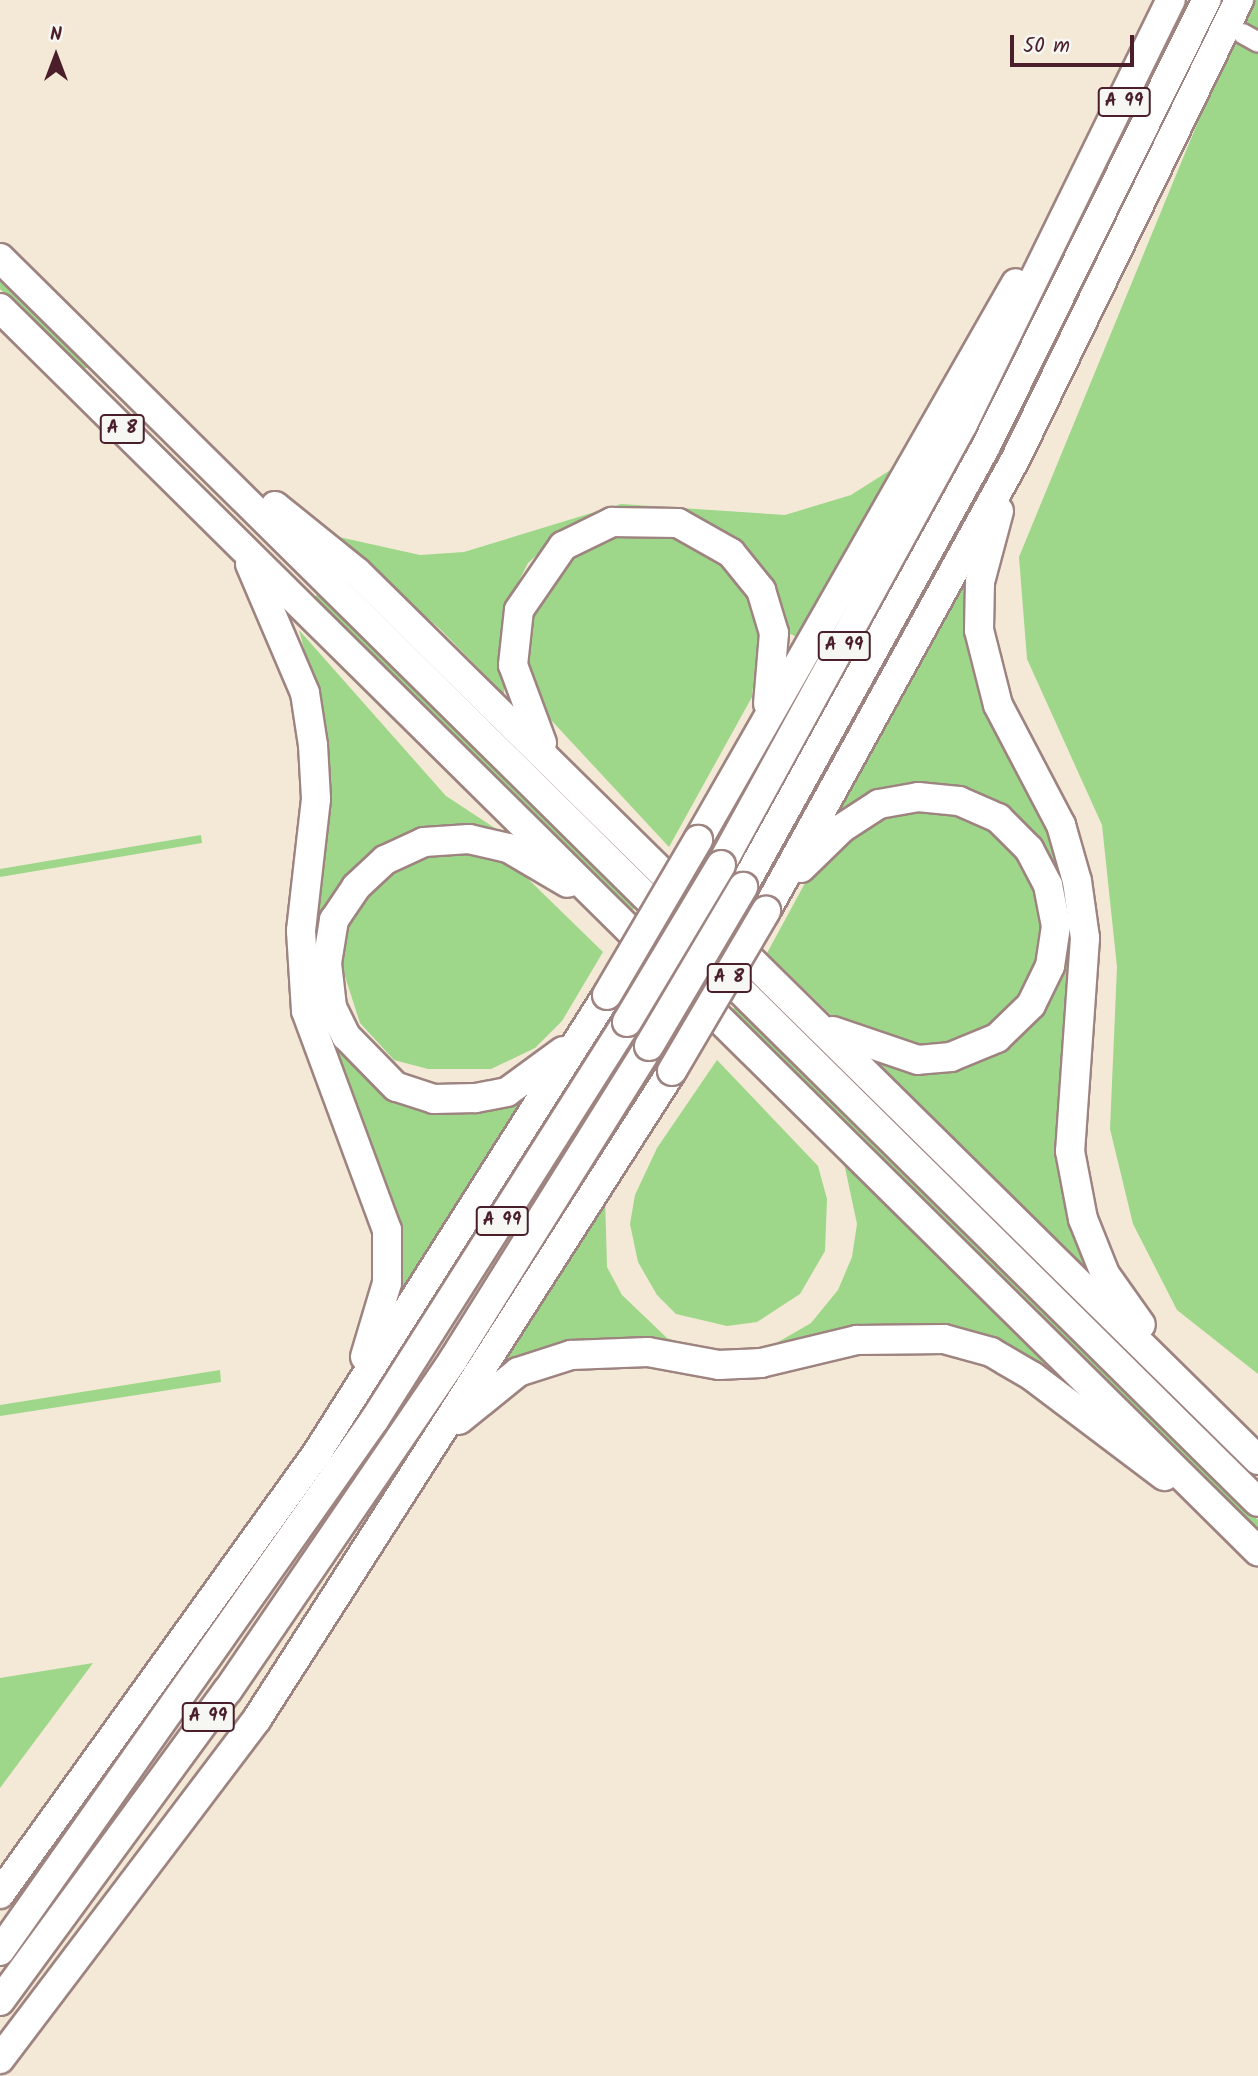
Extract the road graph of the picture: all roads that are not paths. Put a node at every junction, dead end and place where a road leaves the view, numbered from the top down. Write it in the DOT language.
graph roads {
  1 [pos="1171,0"];
  2 [pos="1206,0"];
  3 [pos="1239,0"];
  4 [pos="1076,204"];
  5 [pos="0,258"];
  6 [pos="0,308"];
  7 [pos="201,455"];
  8 [pos="1014,460"];
  9 [pos="243,549"];
  10 [pos="764,726"];
  11 [pos="558,769"];
  12 [pos="781,887"];
  13 [pos="606,906"];
  14 [pos="590,1024"];
  15 [pos="818,1025"];
  16 [pos="1170,1374"];
  17 [pos="439,1439"];
  18 [pos="317,1453"];
  19 [pos="1258,1460"];
  20 [pos="1258,1502"];
  21 [pos="1216,1510"];
  22 [pos="1258,1551"];
  23 [pos="0,1894"];
  24 [pos="0,1951"];
  25 [pos="0,2001"];
  26 [pos="0,2059"];
  1 -- 4 [label="highway, A 99"];
  2 -- 25 [label="highway, A 99, bridge"];
  3 -- 8 [label="highway"];
  4 -- 10 [label="highway"];
  4 -- 24 [label="highway, A 99, bridge"];
  5 -- 7 [label="highway, A 8"];
  6 -- 9 [label="highway, A 8"];
  7 -- 11 [label="highway"];
  7 -- 20 [label="highway, A 8"];
  8 -- 12 [label="highway"];
  8 -- 16 [label="highway"];
  9 -- 13 [label="highway, A 8"];
  9 -- 18 [label="highway"];
  10 -- 11 [label="highway"];
  10 -- 14 [label="highway, bridge"];
  11 -- 15 [label="highway"];
  12 -- 15 [label="highway"];
  12 -- 17 [label="highway, bridge"];
  13 -- 14 [label="highway"];
  13 -- 21 [label="highway, A 8"];
  14 -- 18 [label="highway"];
  15 -- 16 [label="highway"];
  16 -- 19 [label="highway"];
  17 -- 21 [label="highway"];
  17 -- 26 [label="highway"];
  18 -- 23 [label="highway"];
  21 -- 22 [label="highway, A 8"];
}
